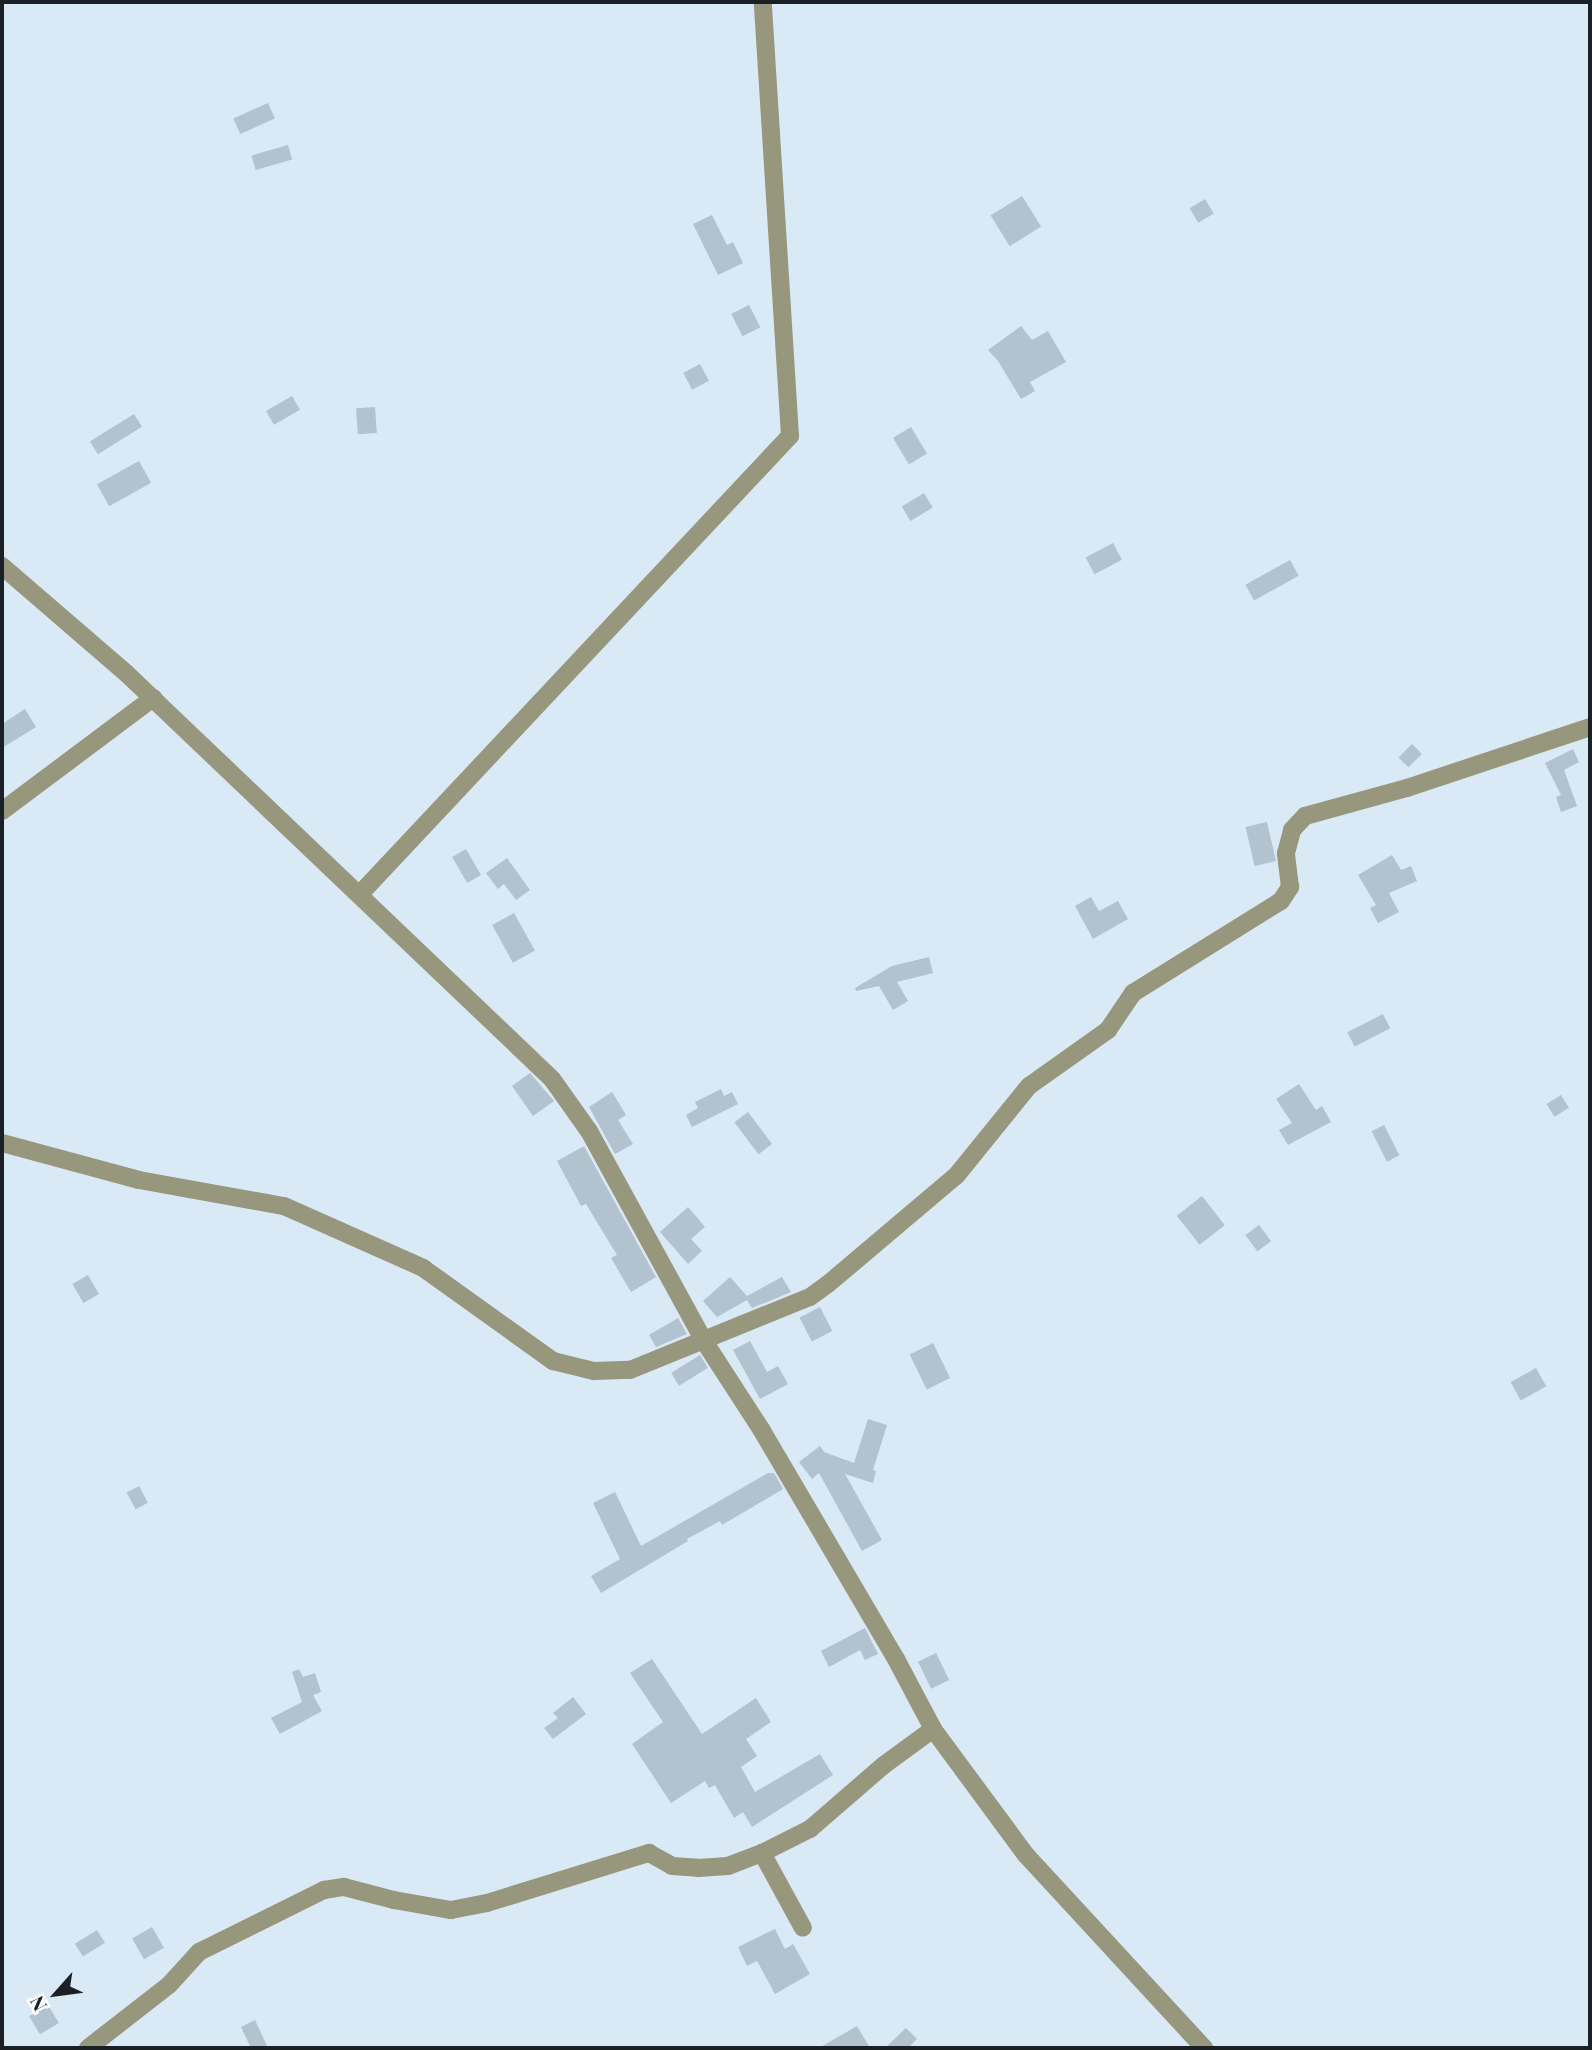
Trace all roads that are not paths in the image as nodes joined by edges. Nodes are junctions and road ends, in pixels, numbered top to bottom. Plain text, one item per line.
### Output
1 (764, 2) edge
2 (2, 566) edge
3 (153, 698) junction
4 (1590, 727) edge
5 (2, 811) edge
6 (359, 894) junction
7 (2, 1143) edge
8 (704, 1341) junction
9 (933, 1729) junction
10 (762, 1853) junction
11 (803, 1928) dead end
12 (88, 2048) edge
13 (1204, 2048) edge

1 - 6 street
2 - 3 street
3 - 5 street
3 - 6 street
4 - 8 street
6 - 8 street
7 - 8 street
8 - 9 street
9 - 10 street
9 - 13 street
10 - 11 street
10 - 12 street

